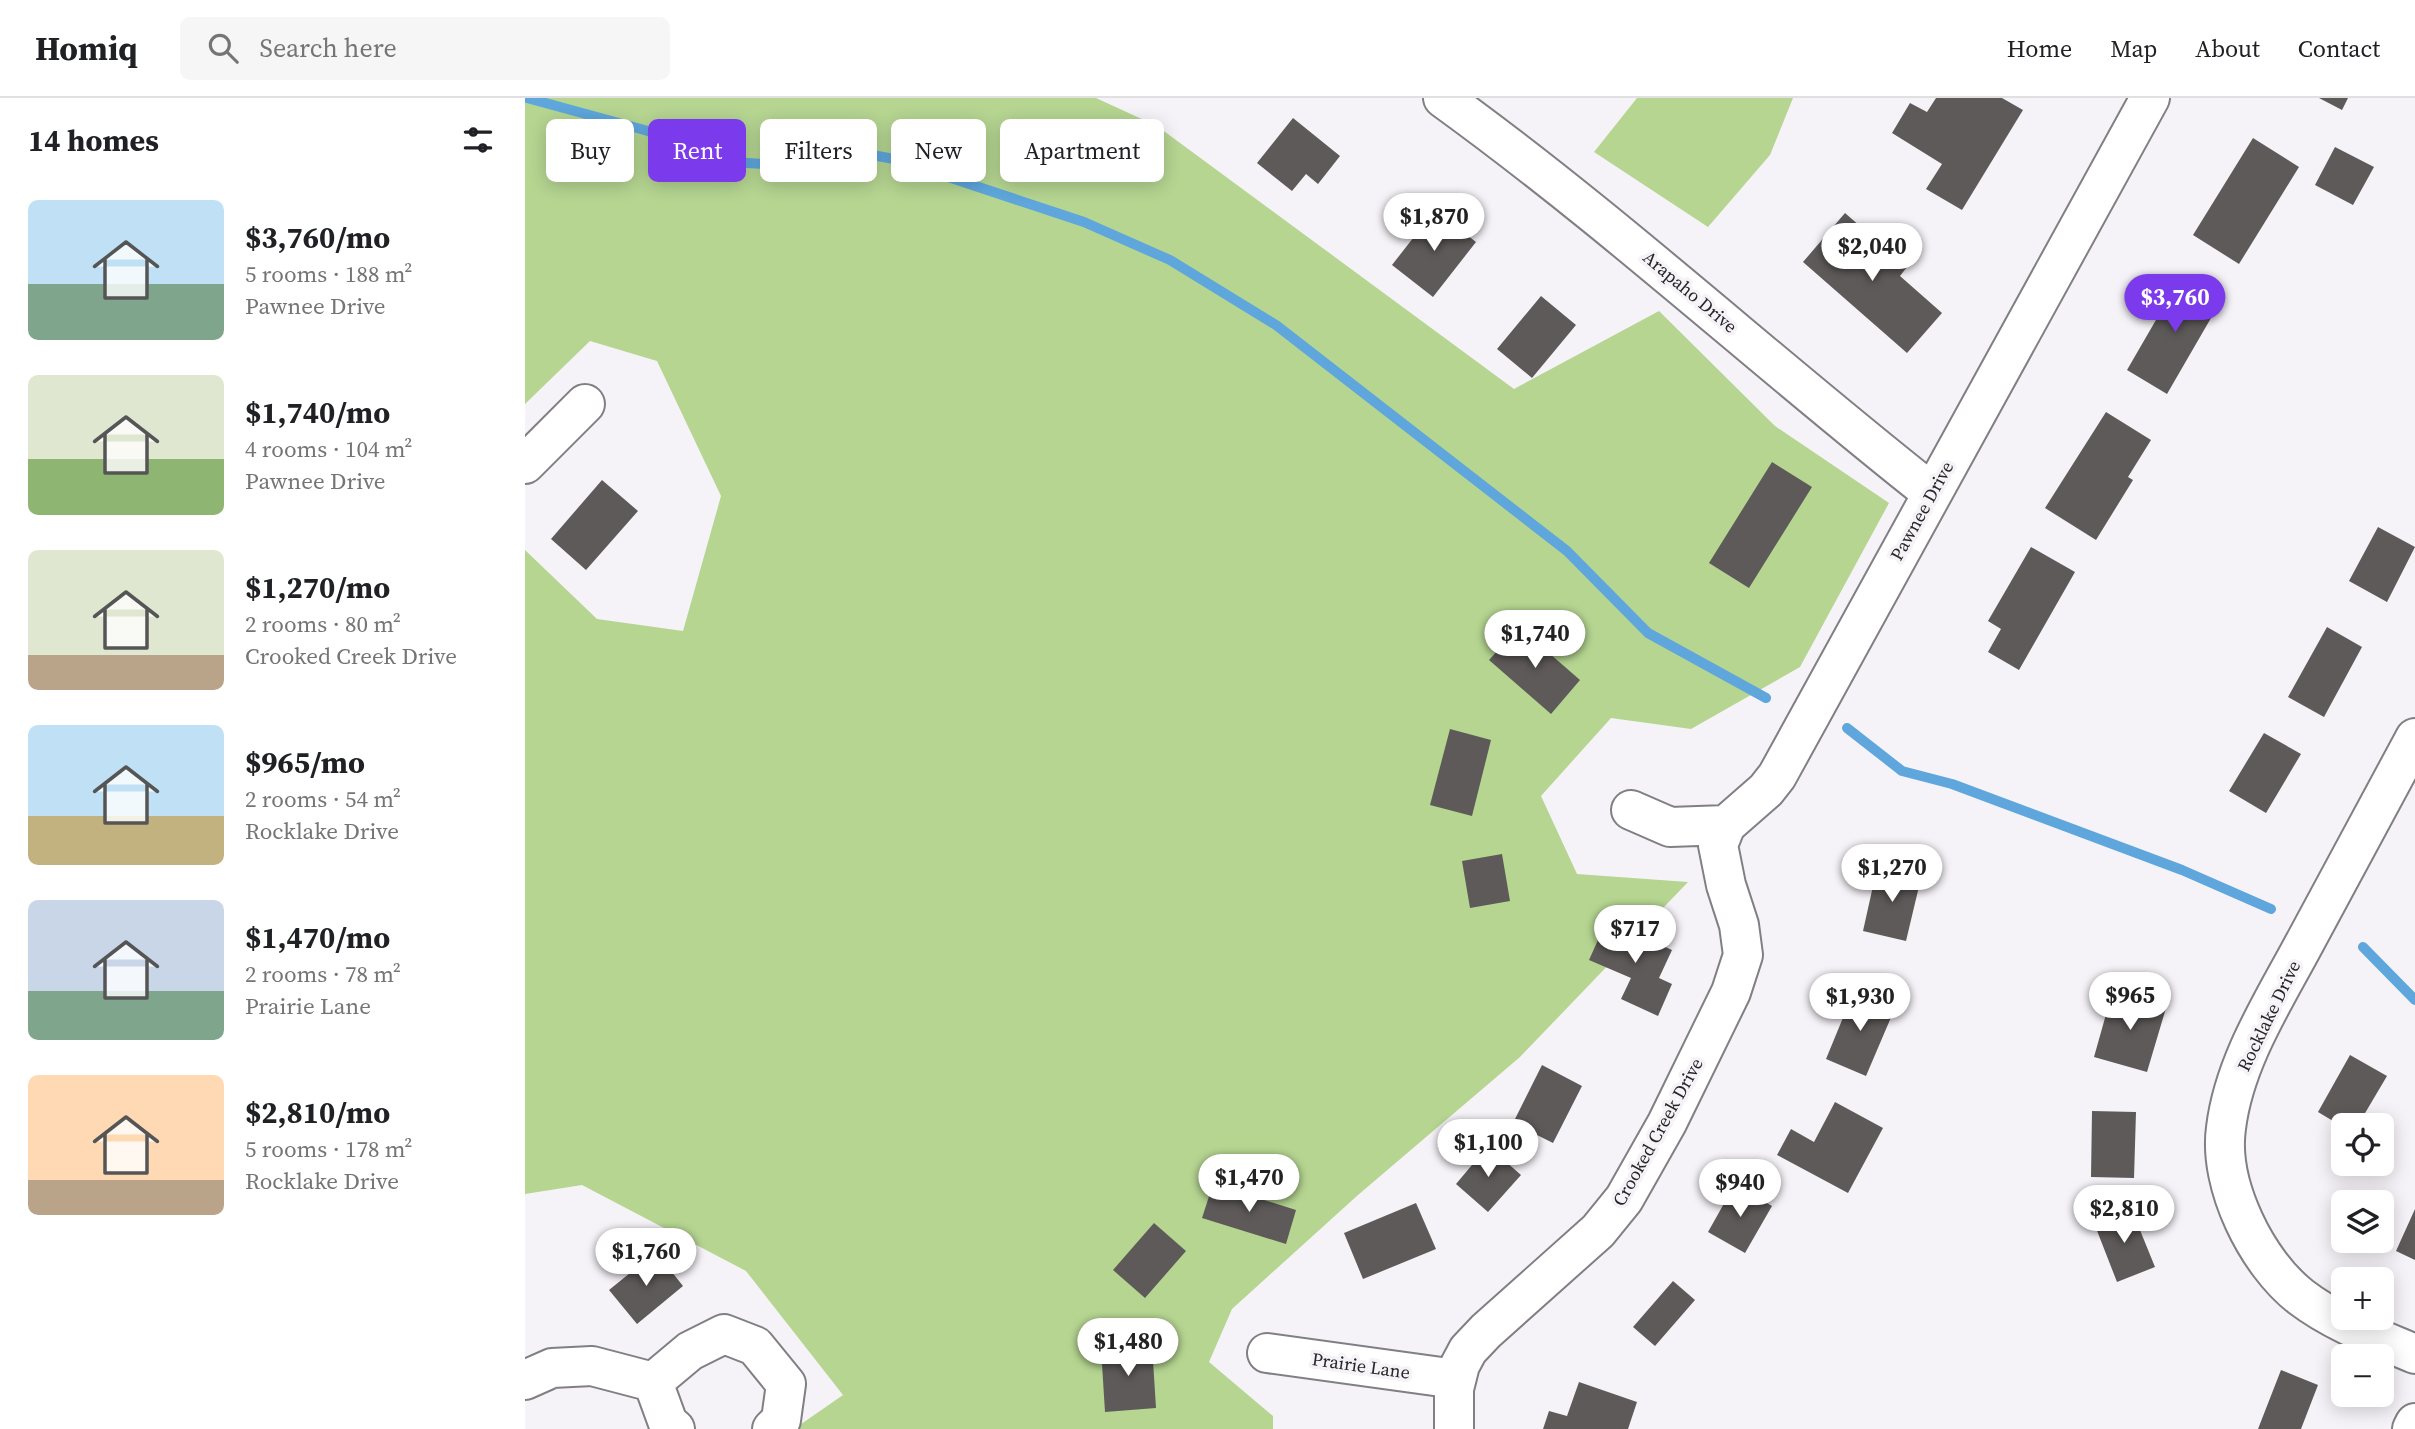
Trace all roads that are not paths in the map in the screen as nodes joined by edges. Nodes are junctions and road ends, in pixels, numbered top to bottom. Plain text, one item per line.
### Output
1 (1443, 98) edge
2 (2150, 98) edge
3 (585, 404) dead end
4 (525, 464) edge
5 (1932, 493) junction
6 (2415, 738) edge
7 (1630, 810) dead end
8 (1726, 825) junction
9 (1267, 1353) dead end
10 (2415, 1354) edge
11 (525, 1380) edge
12 (1456, 1380) junction
13 (653, 1382) junction
14 (2415, 1423) edge
15 (675, 1429) edge
16 (772, 1429) edge
17 (1454, 1429) edge
18 (2412, 1429) edge

1 - 5 street, Arapaho Drive
2 - 5 street, Pawnee Drive
3 - 4 street
5 - 8 street, Pawnee Drive
6 - 10 street, Rocklake Drive
7 - 8 street
8 - 12 street, Crooked Creek Drive
9 - 12 street, Prairie Lane
11 - 13 street
12 - 17 street, Crooked Creek Drive
13 - 15 street
13 - 16 street
14 - 18 street

